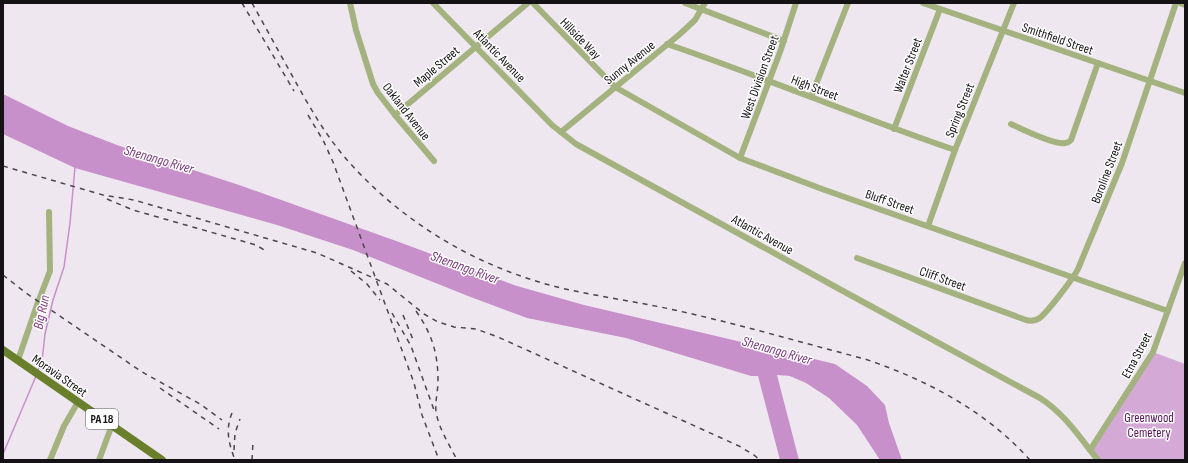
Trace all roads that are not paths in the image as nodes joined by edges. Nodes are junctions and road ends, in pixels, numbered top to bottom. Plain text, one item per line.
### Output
1 (350, 3) edge
2 (433, 3) edge
3 (528, 3) edge
4 (533, 3) edge
5 (685, 3) edge
6 (706, 3) edge
7 (796, 3) edge
8 (848, 3) edge
9 (923, 3) edge
10 (1014, 3) edge
11 (1176, 3) edge
12 (1180, 3) edge
13 (1185, 5) edge
14 (702, 9) junction
15 (940, 9) junction
16 (1003, 31) junction
17 (784, 41) junction
18 (667, 44) junction
19 (477, 47) junction
20 (1098, 63) junction
21 (769, 81) junction
22 (1149, 81) junction
23 (615, 87) junction
24 (1185, 93) edge
25 (811, 97) junction
26 (395, 115) junction
27 (1011, 124) dead end
28 (894, 129) junction
29 (561, 132) junction
30 (955, 150) junction
31 (740, 158) junction
32 (434, 161) dead end
33 (49, 212) dead end
34 (928, 226) junction
35 (857, 258) dead end
36 (1185, 263) edge
37 (1074, 278) junction
38 (1168, 311) junction
39 (1022, 318) joint
40 (3, 350) edge
41 (18, 360) junction
42 (78, 402) junction
43 (112, 425) junction
44 (1090, 450) junction
45 (50, 460) edge
46 (99, 460) edge
47 (162, 460) edge
48 (1098, 460) edge

1 - 26 street, Oakland Avenue
2 - 19 street, Atlantic Avenue
3 - 19 street, Maple Street
4 - 23 street, Hillside Way
5 - 14 street
6 - 14 street, Sunny Avenue
7 - 17 street, West Division Street
8 - 25 street
9 - 15 street, Smithfield Street
10 - 16 street, Spring Street
11 - 22 street, Boroline Street
12 - 13 street
14 - 17 street
14 - 18 street, Sunny Avenue
15 - 16 street, Smithfield Street
15 - 28 street, Walter Street
16 - 20 street, Smithfield Street
16 - 30 street, Spring Street
17 - 21 street, West Division Street
18 - 21 street, High Street
18 - 23 street, Sunny Avenue
19 - 26 street, Maple Street
19 - 29 street, Atlantic Avenue
20 - 22 street, Smithfield Street
20 - 27 street
21 - 25 street, High Street
21 - 31 street, West Division Street
22 - 24 street, Smithfield Street
22 - 37 street, Boroline Street
23 - 29 street, Sunny Avenue
23 - 31 street, Bluff Street
25 - 28 street, High Street
26 - 32 street, Oakland Avenue
28 - 30 street, High Street
29 - 44 street, Atlantic Avenue
30 - 34 street, Spring Street
31 - 34 street, Bluff Street
33 - 41 street
34 - 37 street, Bluff Street
35 - 39 street, Cliff Street
36 - 38 street, Etna Street
37 - 38 street, Bluff Street
37 - 39 street, Boroline Street
38 - 44 street, Etna Street
40 - 41 main road, Moravia Street / PA 18
41 - 42 main road, Moravia Street / PA 18
42 - 43 main road, Moravia Street / PA 18
42 - 45 street
43 - 46 street
43 - 47 main road, Moravia Street / PA 18
44 - 48 street, Atlantic Avenue

